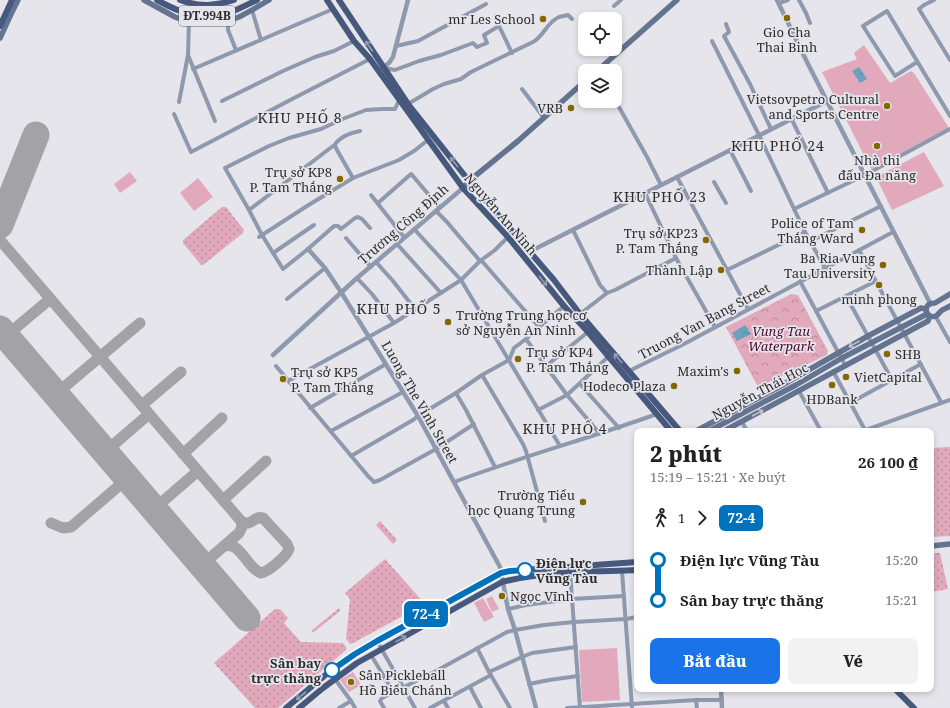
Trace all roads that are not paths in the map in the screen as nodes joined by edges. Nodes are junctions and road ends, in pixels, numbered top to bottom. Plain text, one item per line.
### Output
1 (12, 0) edge
2 (18, 0) edge
3 (144, 0) edge
4 (157, 0) edge
5 (180, 0) edge
6 (234, 0) edge
7 (257, 0) edge
8 (269, 0) edge
9 (327, 0) edge
10 (338, 0) edge
11 (408, 0) edge
12 (621, 0) edge
13 (677, 0) edge
14 (788, 0) edge
15 (799, 0) edge
16 (934, 0) edge
17 (778, 2) edge
18 (486, 4) dead end
19 (614, 6) dead end
20 (333, 9) junction
21 (252, 10) junction
22 (572, 19) dead end
23 (189, 20) junction
24 (228, 20) junction
25 (810, 23) dead end
26 (726, 24) dead end
27 (0, 26) edge
28 (0, 38) edge
29 (262, 40) junction
30 (354, 40) junction
31 (712, 41) dead end
32 (396, 46) junction
33 (236, 50) junction
34 (512, 53) junction
35 (188, 55) junction
36 (370, 59) junction
37 (950, 60) edge
38 (918, 62) junction
39 (606, 64) edge
40 (193, 69) junction
41 (381, 69) junction
42 (578, 87) edge
43 (522, 89) dead end
44 (399, 100) junction
45 (222, 101) dead end
46 (827, 101) junction
47 (179, 102) dead end
48 (408, 104) junction
49 (619, 108) edge
50 (174, 114) dead end
51 (950, 116) edge
52 (544, 118) junction
53 (791, 118) junction
54 (215, 121) dead end
55 (771, 129) junction
56 (950, 130) edge
57 (360, 131) dead end
58 (759, 135) junction
59 (428, 140) junction
60 (334, 146) junction
61 (730, 150) junction
62 (864, 175) junction
63 (677, 177) junction
64 (353, 178) junction
65 (468, 181) junction
66 (714, 182) dead end
67 (661, 185) junction
68 (463, 188) junction
69 (751, 191) dead end
70 (645, 193) junction
71 (828, 193) junction
72 (371, 195) dead end
73 (726, 203) dead end
74 (378, 204) junction
75 (881, 206) junction
76 (438, 209) junction
77 (794, 209) junction
78 (250, 210) junction
79 (314, 225) dead end
80 (370, 228) dead end
81 (414, 229) junction
82 (573, 230) junction
83 (805, 232) junction
84 (893, 232) junction
85 (261, 236) junction
86 (404, 237) junction
87 (508, 237) junction
88 (346, 238) dead end
89 (810, 241) junction
90 (397, 244) junction
91 (308, 249) junction
92 (859, 250) junction
93 (529, 252) junction
94 (273, 253) junction
95 (676, 258) junction
96 (480, 261) junction
97 (376, 262) junction
98 (371, 267) junction
99 (325, 268) junction
100 (825, 268) junction
101 (727, 270) junction
102 (357, 278) junction
103 (461, 280) junction
104 (800, 281) junction
105 (876, 281) junction
106 (341, 292) junction
107 (441, 293) junction
108 (607, 293) junction
109 (950, 294) edge
110 (846, 296) junction
111 (287, 299) dead end
112 (932, 303) junction
113 (564, 306) junction
114 (950, 306) edge
115 (415, 309) junction
116 (748, 309) junction
117 (816, 311) junction
118 (932, 313) junction
119 (580, 314) junction
120 (898, 321) junction
121 (394, 322) junction
122 (539, 327) junction
123 (715, 327) junction
124 (901, 327) junction
125 (588, 332) junction
126 (904, 333) junction
127 (369, 336) junction
128 (868, 336) junction
129 (526, 339) junction
130 (872, 342) junction
131 (950, 342) edge
132 (875, 349) junction
133 (839, 353) junction
134 (273, 355) dead end
135 (608, 357) junction
136 (842, 358) junction
137 (827, 359) junction
138 (509, 360) junction
139 (386, 364) junction
140 (921, 364) junction
141 (830, 365) junction
142 (845, 365) junction
143 (276, 366) dead end
144 (546, 366) junction
145 (629, 371) junction
146 (833, 371) junction
147 (482, 375) junction
148 (892, 380) junction
149 (288, 381) junction
150 (580, 384) junction
151 (799, 391) junction
152 (403, 392) junction
153 (456, 393) junction
154 (568, 395) junction
155 (950, 400) edge
156 (941, 402) junction
157 (850, 403) junction
158 (310, 408) junction
159 (538, 410) junction
160 (657, 414) junction
161 (418, 416) junction
162 (742, 422) junction
163 (474, 424) junction
164 (619, 428) junction
165 (669, 428) edge
166 (677, 428) edge
167 (714, 428) edge
168 (714, 428) edge
169 (730, 428) edge
170 (745, 428) edge
171 (819, 428) edge
172 (863, 428) edge
173 (873, 428) edge
174 (331, 431) junction
175 (600, 434) junction
176 (560, 446) junction
177 (436, 449) junction
178 (351, 456) junction
179 (528, 457) junction
180 (495, 467) junction
181 (454, 482) junction
182 (545, 521) dead end
183 (950, 544) edge
184 (934, 546) edge
185 (634, 562) edge
186 (570, 570) junction
187 (634, 570) edge
188 (622, 571) junction
189 (501, 573) junction
190 (502, 582) junction
191 (624, 596) junction
192 (572, 599) junction
193 (508, 609) junction
194 (634, 618) edge
195 (626, 619) junction
196 (574, 622) junction
197 (515, 630) junction
198 (377, 641) junction
199 (576, 647) junction
200 (477, 648) junction
201 (382, 649) junction
202 (355, 654) junction
203 (371, 655) junction
204 (522, 657) junction
205 (360, 661) junction
206 (396, 673) junction
207 (490, 673) junction
208 (578, 676) junction
209 (335, 678) junction
210 (385, 679) junction
211 (529, 684) junction
212 (470, 687) junction
213 (404, 688) junction
214 (721, 692) edge
215 (898, 692) edge
216 (394, 693) junction
217 (696, 700) junction
218 (722, 700) junction
219 (351, 701) junction
220 (444, 701) junction
221 (632, 706) edge
222 (286, 708) edge
223 (299, 708) edge
224 (339, 708) edge
225 (355, 708) edge
226 (384, 708) edge
227 (415, 708) edge
228 (430, 708) edge
229 (448, 708) edge
230 (481, 708) edge
231 (510, 708) edge
232 (536, 708) edge
233 (567, 708) edge
234 (580, 708) edge
235 (697, 708) edge
236 (722, 708) edge
237 (914, 708) edge

1 - 27 main road
2 - 28 main road
3 - 23 main road, ĐT.994B
4 - 7 main road, ĐT.994B
5 - 6 main road, ĐT.994B
8 - 21 main road, ĐT.994B
9 - 20 main road, Nguyễn An Ninh
41 -> 10 main road, Nguyễn An Ninh
11 - 32 street
12 - 19 street
13 - 39 main road
14 - 17 street
15 - 25 street
16 - 37 street
17 - 46 street
18 - 32 street
20 - 29 street
20 - 30 main road, Nguyễn An Ninh
21 - 24 main road, ĐT.994B
21 - 29 street
22 - 34 street
23 - 24 main road, ĐT.994B
23 - 35 street
24 - 33 street
26 - 55 street
29 - 33 street
30 - 36 main road, Nguyễn An Ninh
30 - 45 street
31 - 58 street
32 - 41 street
33 - 40 street
34 - 41 street
34 - 48 street
35 - 40 street
35 - 47 street
36 - 41 main road, Nguyễn An Ninh
36 - 50 street
38 - 38 street
38 - 51 street
40 - 54 street
41 - 44 main road, Nguyễn An Ninh
41 - 48 main road, Nguyễn An Ninh
42 - 52 main road, Trương Công Định
43 - 52 street
44 - 59 main road, Nguyễn An Ninh
44 - 78 street
46 - 53 street
46 - 62 street
65 -> 48 main road, Nguyễn An Ninh
49 - 67 street
52 - 65 main road, Trương Công Định
53 - 55 street
53 - 71 street
55 - 58 street
56 - 62 street
57 - 60 street
58 - 61 street
58 - 77 street
59 - 64 street
59 - 68 main road, Nguyễn An Ninh
60 - 64 street
60 - 78 street
61 - 63 street
61 - 69 street
62 - 71 street
62 - 75 street
63 - 67 street
63 - 101 street
64 - 85 street
65 - 68 main road, Trương Công Định
65 - 93 main road, Nguyễn An Ninh
66 - 73 street
67 - 70 street
68 - 76 street, Trương Công Định
68 - 87 main road, Nguyễn An Ninh
70 - 82 street
70 - 95 street
71 - 77 street
72 - 74 street
74 - 76 street
74 - 86 street
75 - 84 street
75 - 89 street
76 - 81 street, Trương Công Định
76 - 96 street
77 - 83 street
78 - 85 street
79 - 94 street
80 - 91 street
81 - 86 street, Trương Công Định
81 - 103 street
82 - 93 street
82 - 108 street
83 - 89 street
83 - 101 street
84 - 92 street, Truong Van Bang Street
84 - 112 street
85 - 94 street
86 - 90 street, Trương Công Định
87 - 96 street
87 -> 113 main road, Nguyễn An Ninh
88 - 98 street
89 - 100 street
90 - 97 street, Trương Công Định
90 - 107 street
91 - 94 street
91 - 99 street, Luong The Vinh Street
92 - 100 street, Truong Van Bang Street
92 - 105 street
93 - 119 main road, Nguyễn An Ninh
95 - 108 street
95 - 123 street
96 - 103 street
96 - 122 street
97 - 98 street, Trương Công Định
97 - 115 street
98 - 102 street, Trương Công Định
99 - 106 street, Luong The Vinh Street
99 - 111 street
100 - 104 street, Truong Van Bang Street
101 - 116 street
102 - 106 street, Trương Công Định
102 - 121 street
103 - 107 street
103 - 138 street
104 - 116 street, Truong Van Bang Street
104 - 117 street
105 - 110 street
105 - 120 street
106 - 127 street, Luong The Vinh Street
106 - 134 street, Trương Công Định
107 - 115 street
108 - 119 street
109 - 112 main road
110 - 117 street
110 - 128 street
112 - 118 main road
112 - 118 main road
113 - 122 street
113 - 125 main road, Nguyễn An Ninh
114 - 118 main road, Nguyễn Thái Học
115 - 121 street
116 - 123 street, Truong Van Bang Street
117 - 133 street
118 - 120 main road, Nguyễn Thái Học
118 - 124 main road, Nguyễn Thái Học
118 - 126 main road, Nguyễn Thái Học
118 - 131 street
145 -> 119 main road, Nguyễn An Ninh
120 - 124 street
120 - 128 main road, Nguyễn Thái Học
121 - 127 street
122 - 129 street
123 - 145 street, Truong Van Bang Street
124 - 126 street
124 - 130 main road, Nguyễn Thái Học
125 - 135 main road, Nguyễn An Ninh
125 - 144 street
126 - 132 main road, Nguyễn Thái Học
126 - 140 street
127 - 139 street, Luong The Vinh Street
127 - 149 street
128 - 130 street
128 -> 133 main road, Nguyễn Thái Học
129 - 138 street
129 - 144 street
130 - 132 street
130 - 136 main road, Nguyễn Thái Học
132 - 142 main road, Nguyễn Thái Học
132 - 148 street
133 - 136 street
133 - 137 main road, Nguyễn Thái Học
135 - 150 street
135 - 160 main road, Nguyễn An Ninh
136 - 141 main road, Nguyễn Thái Học
136 - 142 street
137 - 141 main road
137 - 167 main road, Nguyễn Thái Học
138 - 147 street
138 - 159 street
139 - 152 street, Luong The Vinh Street
139 - 158 street
140 - 148 street
140 - 156 street
141 - 146 main road
141 - 168 main road, Nguyễn Thái Học
142 - 146 main road, Nguyễn Thái Học
143 - 149 street
144 - 154 street
145 - 166 main road, Nguyễn An Ninh
146 - 151 main road, Nguyễn Thái Học
146 - 157 street
147 - 153 street
147 - 179 street
148 - 157 street
149 - 158 street
150 - 154 street
150 - 164 street
162 -> 151 main road, Nguyễn Thái Học
151 - 171 street
152 - 161 street, Luong The Vinh Street
152 - 174 street
153 - 161 street
153 - 163 street
154 - 159 street
154 - 175 street
155 - 156 street
156 - 173 street
157 - 172 street
158 - 174 street
159 - 176 street
160 - 164 street
160 - 165 main road, Nguyễn An Ninh
161 - 177 street, Luong The Vinh Street
161 - 178 street
162 - 169 main road, Nguyễn Thái Học
162 - 170 street
163 - 177 street
163 - 180 street
164 - 175 street
174 - 178 street
175 - 176 street
176 - 179 street
177 - 178 street
177 - 181 street, Luong The Vinh Street
179 - 180 street
179 - 182 street
180 - 181 street
181 - 189 street, Luong The Vinh Street
183 - 184 main road
185 - 186 main road
186 - 188 main road
186 - 189 main road
186 - 190 main road
186 - 192 street
187 - 188 main road
188 - 191 street
189 - 190 street, Luong The Vinh Street
189 - 198 main road
190 - 193 street, Luong The Vinh Street
201 -> 190 main road
191 - 192 street
191 - 195 street
192 - 193 street
192 - 196 street
193 - 197 street, Luong The Vinh Street
194 - 195 street
195 - 196 street
195 - 221 street
196 - 197 street
196 - 199 street
197 - 200 street
197 - 204 street, Luong The Vinh Street
198 - 201 street
198 - 202 main road
199 - 204 street
199 - 208 street
200 - 207 street
200 - 213 street
201 - 203 main road
201 - 206 street
202 - 205 main road
202 -> 222 main road
203 - 205 main road
203 - 210 street
204 - 207 street
204 - 211 street, Luong The Vinh Street
205 - 209 main road
206 - 210 street
206 - 213 street
207 - 212 street
207 - 231 street
208 - 211 street
208 - 234 street
209 - 219 street
209 - 223 main road
210 - 216 street
211 - 232 street, Luong The Vinh Street
212 - 220 street
212 - 230 street
213 - 216 street
213 - 227 street
214 - 218 street
215 - 237 main road
216 - 226 street
217 - 218 street
217 - 221 street
217 - 235 street
218 - 236 street
219 - 224 street
219 - 225 street
220 - 228 street
220 - 229 street
221 - 234 street
233 - 234 street

